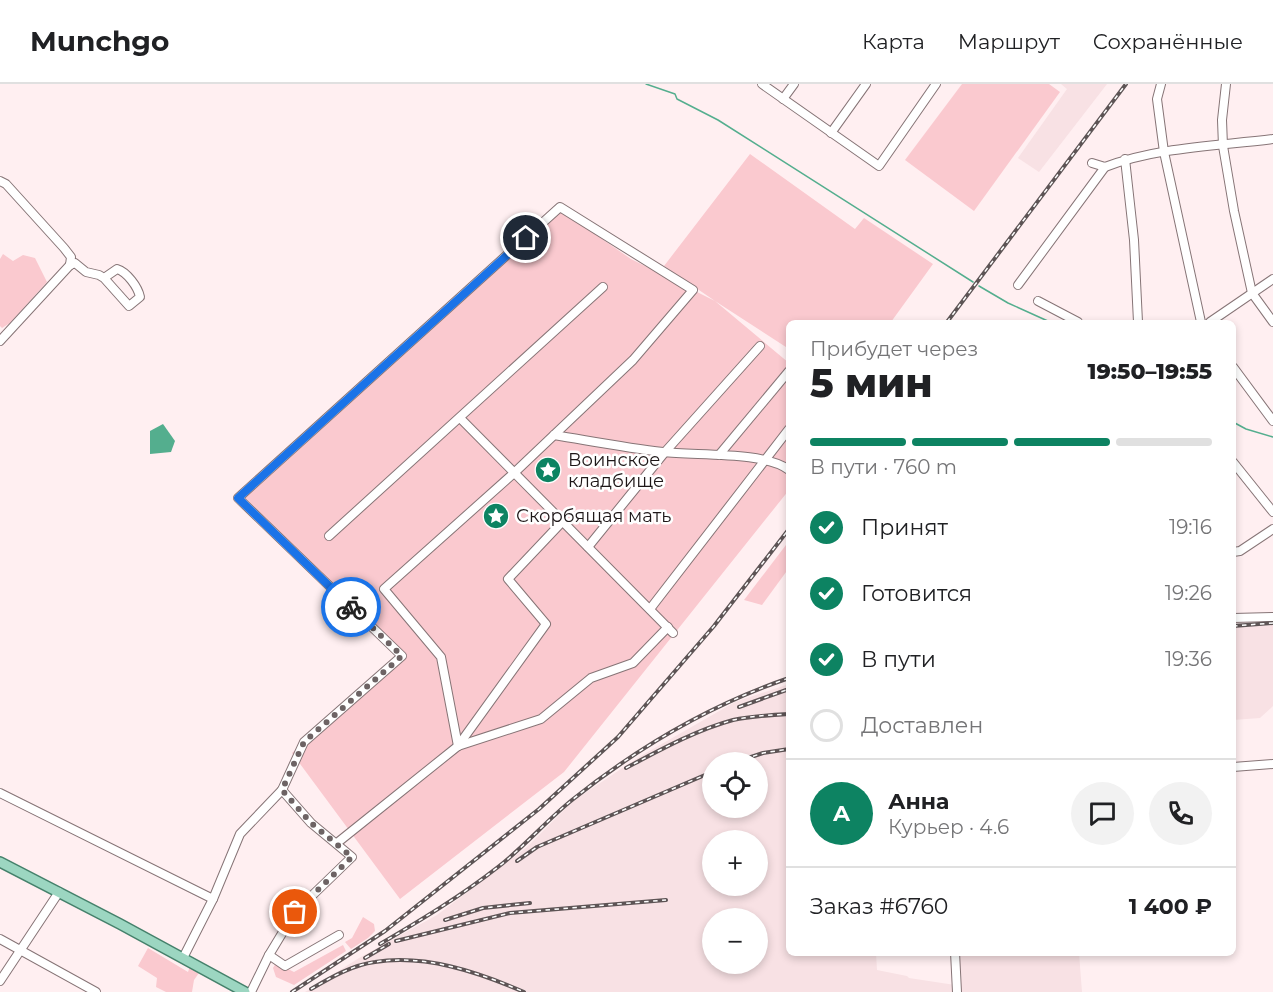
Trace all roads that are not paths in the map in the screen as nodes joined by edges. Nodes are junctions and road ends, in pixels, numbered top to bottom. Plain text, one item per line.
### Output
1 (762, 84) edge
2 (794, 84) edge
3 (866, 84) edge
4 (936, 84) edge
5 (1161, 84) edge
6 (1226, 84) edge
7 (783, 99) junction
8 (831, 133) junction
9 (1273, 140) edge
10 (1223, 146) junction
11 (1164, 152) junction
12 (1125, 159) junction
13 (1092, 163) dead end
14 (1105, 167) junction
15 (3, 182) edge
16 (70, 265) junction
17 (104, 278) junction
18 (1273, 279) edge
19 (1018, 285) dead end
20 (603, 287) dead end
21 (1252, 293) junction
22 (1038, 301) dead end
23 (1074, 320) edge
24 (1138, 320) edge
25 (1201, 320) edge
26 (1213, 320) edge
27 (1273, 322) edge
28 (0, 341) edge
29 (760, 346) dead end
30 (1236, 371) edge
31 (786, 375) edge
32 (460, 418) junction
33 (1273, 421) edge
34 (786, 433) edge
35 (554, 435) junction
36 (665, 452) junction
37 (719, 454) junction
38 (764, 460) junction
39 (1236, 466) edge
40 (786, 468) edge
41 (514, 473) junction
42 (1273, 512) edge
43 (562, 522) junction
44 (1273, 530) edge
45 (329, 536) dead end
46 (588, 547) junction
47 (1237, 551) edge
48 (650, 609) junction
49 (1273, 617) edge
50 (1236, 618) edge
51 (458, 746) junction
52 (1273, 764) edge
53 (1236, 767) edge
54 (282, 790) junction
55 (0, 793) edge
56 (337, 843) junction
57 (0, 862) edge
58 (59, 892) junction
59 (213, 899) junction
60 (339, 935) dead end
61 (0, 939) edge
62 (20, 950) junction
63 (269, 955) junction
64 (955, 956) edge
65 (183, 958) junction
66 (0, 981) edge
67 (241, 991) edge
68 (96, 992) edge
69 (251, 992) edge
70 (957, 992) edge

1 - 7 street
2 - 7 street
3 - 8 street
4 - 8 street
5 - 11 street
6 - 10 street
7 - 8 street
9 - 10 street
10 - 11 street
10 - 21 street
11 - 12 street
11 - 25 street
12 - 14 street
12 - 24 street
13 - 14 street
14 - 19 street
15 - 16 street
16 - 17 street
16 - 28 street
17 - 17 street
18 - 21 street
20 - 32 street
21 - 26 street
21 - 27 street
22 - 23 street
29 - 36 street
30 - 33 street
31 - 37 street
32 - 41 street
32 - 45 street
34 - 38 street
35 - 36 street
35 - 41 street
35 - 54 street
36 - 37 street
36 - 46 street
37 - 38 street
38 - 40 street
38 - 48 street
39 - 42 street
41 - 43 street
41 - 51 street
43 - 46 street
43 - 51 street
44 - 47 street
46 - 48 street
48 - 51 street
49 - 50 street
51 - 56 street
52 - 53 street
54 - 56 street
54 - 59 street
55 - 59 street
56 - 63 street
57 - 58 main road
58 - 62 street
58 - 65 main road
59 - 65 street
60 - 63 street
61 - 62 street
62 - 66 street
62 - 68 street
63 - 69 street
64 - 70 street
65 - 67 main road

